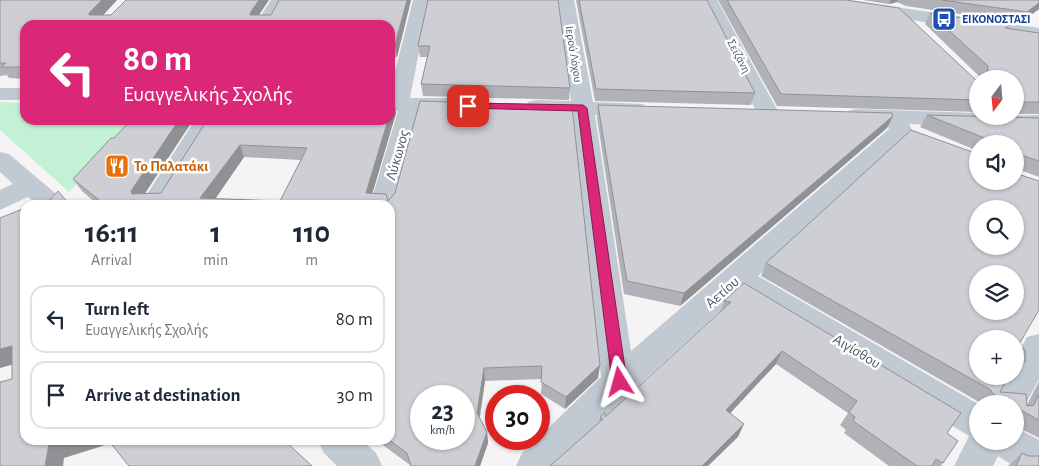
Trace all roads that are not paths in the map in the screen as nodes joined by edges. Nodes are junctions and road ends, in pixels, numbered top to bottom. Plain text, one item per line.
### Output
1 (279, 0) edge
2 (422, 0) edge
3 (566, 0) edge
4 (709, 0) edge
5 (815, 0) edge
6 (893, 6) edge
7 (267, 20) edge
8 (921, 33) edge
9 (1039, 34) edge
10 (0, 94) edge
11 (20, 94) edge
12 (399, 104) edge
13 (478, 106) edge
14 (516, 107) edge
15 (583, 108) junction
16 (651, 110) edge
17 (768, 113) edge
18 (836, 115) edge
19 (1024, 120) edge
20 (969, 122) edge
21 (1039, 122) edge
22 (203, 125) edge
23 (907, 129) junction
24 (0, 159) edge
25 (29, 186) junction
26 (47, 200) edge
27 (156, 200) edge
28 (384, 200) edge
29 (0, 201) edge
30 (738, 278) junction
31 (1039, 347) edge
32 (620, 382) junction
33 (1013, 395) edge
34 (969, 418) edge
35 (341, 445) edge
36 (982, 450) edge
37 (1021, 450) edge
38 (1039, 461) edge
39 (363, 466) edge
40 (535, 466) edge
41 (972, 466) edge

1 - 7 street
2 - 12 street, Λύκωνος
3 - 15 street, Ιερού Λόχου
4 - 17 street, Σεϊζάνη
5 - 6 street
6 - 8 street
6 - 9 street
10 - 11 street
12 - 13 street
12 - 28 street, Λύκωνος
14 - 15 street
15 - 16 street
15 - 32 street, Ιερού Λόχου
18 - 23 street
19 - 21 street
20 - 23 street
22 - 27 street
23 - 30 street, Αετίου
24 - 25 street
25 - 26 street
25 - 29 street
30 - 32 street, Αετίου
30 - 34 street, Αιγίσθου
31 - 33 street
32 - 40 street, Αετίου
35 - 39 street
36 - 41 street
37 - 38 street

